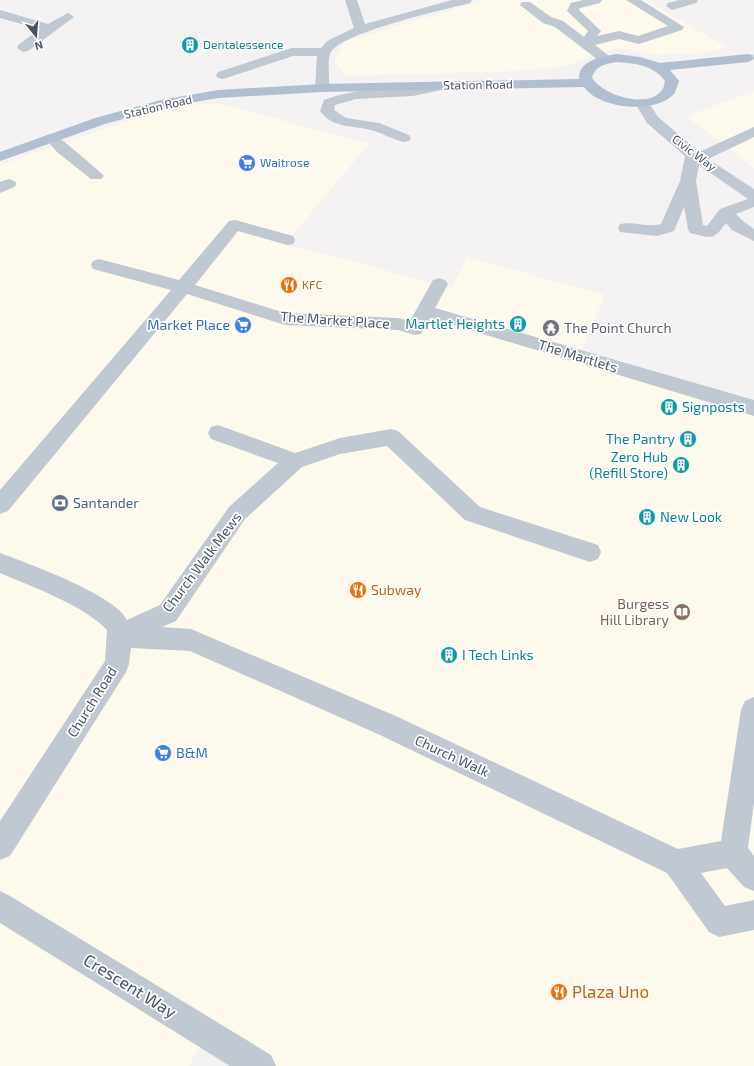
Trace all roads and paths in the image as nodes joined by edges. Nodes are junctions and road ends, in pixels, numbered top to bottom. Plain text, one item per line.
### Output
1 (352, 0) edge
2 (466, 0) edge
3 (596, 0) edge
4 (632, 0) edge
5 (692, 0) edge
6 (532, 4) dead end
7 (672, 6) dead end
8 (0, 14) edge
9 (68, 17) dead end
10 (48, 28) junction
11 (360, 29) junction
12 (586, 43) junction
13 (23, 48) dead end
14 (324, 52) junction
15 (751, 58) edge
16 (607, 60) junction
17 (657, 67) junction
18 (223, 75) dead end
19 (684, 81) junction
20 (586, 83) junction
21 (441, 86) junction
22 (322, 88) junction
23 (642, 103) junction
24 (754, 130) edge
25 (52, 138) junction
26 (404, 138) dead end
27 (0, 157) edge
28 (696, 157) junction
29 (96, 176) dead end
30 (688, 181) junction
31 (754, 196) edge
32 (754, 202) edge
33 (726, 212) junction
34 (626, 228) dead end
35 (754, 236) edge
36 (287, 240) dead end
37 (99, 265) dead end
38 (439, 284) dead end
39 (183, 286) junction
40 (425, 311) junction
41 (754, 408) edge
42 (218, 433) dead end
43 (295, 462) junction
44 (0, 505) edge
45 (590, 552) dead end
46 (0, 563) edge
47 (120, 636) junction
48 (754, 710) edge
49 (0, 846) edge
50 (733, 853) junction
51 (677, 863) junction
52 (754, 877) edge
53 (0, 906) edge
54 (754, 915) edge
55 (260, 1066) edge

1 - 11 street
2 - 11 street
3 - 12 street
4 - 12 street
5 - 7 street
6 - 12 street
8 - 10 street
9 - 10 street
10 - 13 street
11 - 14 street
12 - 16 street
14 - 18 street
14 - 22 street
15 - 17 main road
15 - 19 main road
16 - 17 main road
16 - 20 main road
17 - 19 main road
19 - 23 main road
20 - 21 main road, Station Road
20 - 23 main road
21 - 22 main road, Station Road
21 - 26 street
22 - 25 main road, Station Road
23 - 28 street, Civic Way
24 - 28 street
25 - 27 main road, Station Road
25 - 29 street
28 - 30 street
28 - 31 street, Civic Way
30 - 33 street
30 - 34 street
32 - 33 street
33 - 35 street
36 - 39 street
37 - 39 street
38 - 40 street, The Market Place
39 - 40 street, The Market Place
39 - 44 street
40 - 41 street, The Martlets
42 - 43 street
43 - 45 street
43 - 47 street, Church Walk Mews
46 - 47 street
47 - 49 street, Church Road
47 - 51 street, Church Walk
48 - 50 street
50 - 51 street
50 - 52 street
51 - 54 street, Church Walk
53 - 55 street, Crescent Way

